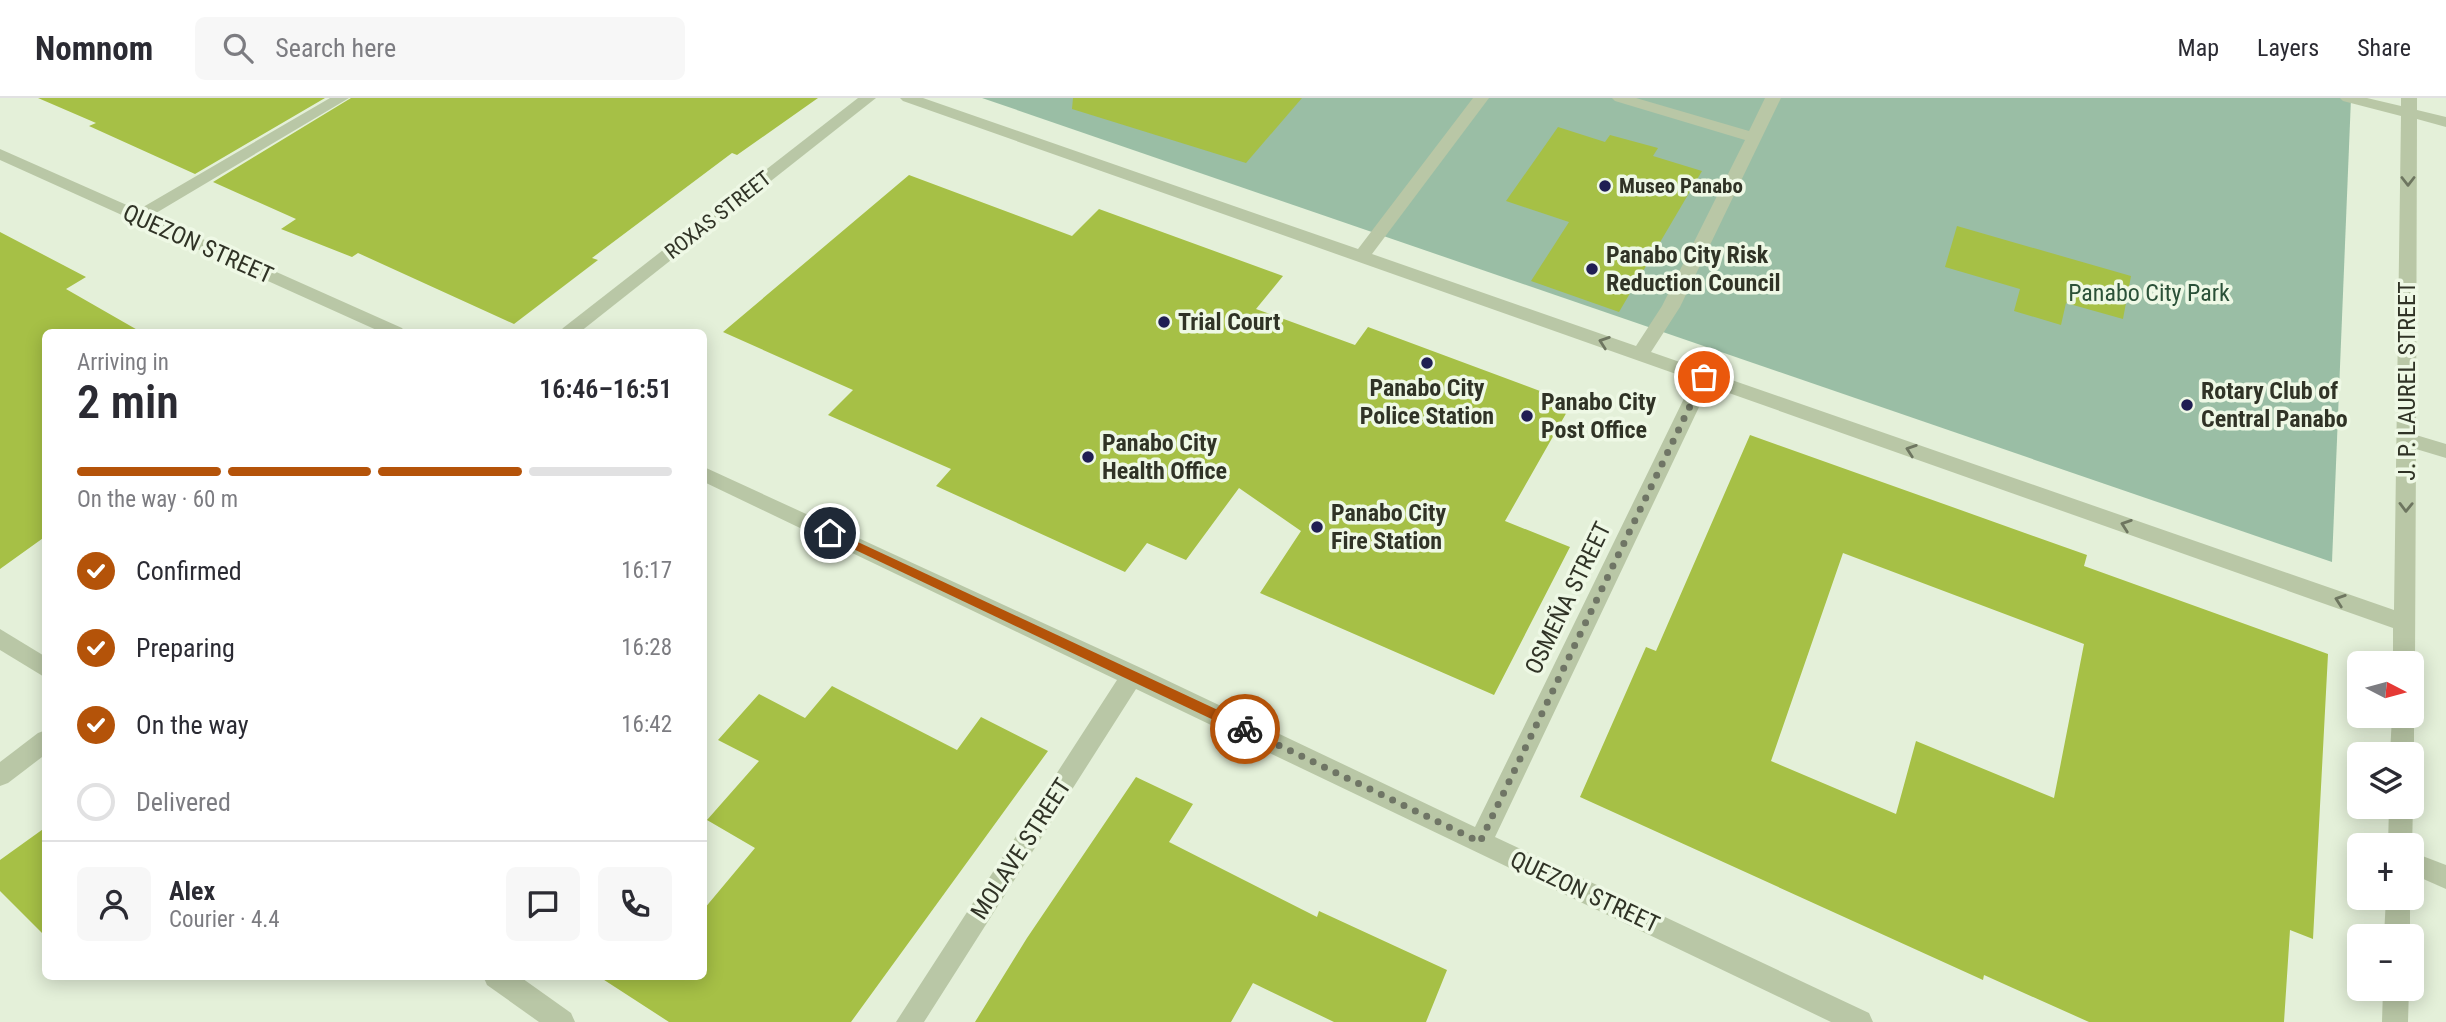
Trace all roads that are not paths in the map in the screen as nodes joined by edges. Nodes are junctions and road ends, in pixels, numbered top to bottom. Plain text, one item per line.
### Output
1 (341, 98) edge
2 (868, 98) edge
3 (908, 98) edge
4 (1481, 98) edge
5 (1620, 98) edge
6 (1773, 98) edge
7 (2348, 98) edge
8 (2409, 105) edge
9 (2446, 122) edge
10 (1753, 136) junction
11 (0, 154) edge
12 (136, 217) junction
13 (1361, 257) junction
14 (389, 329) edge
15 (573, 329) edge
16 (1640, 355) junction
17 (1704, 377) junction
18 (2407, 439) junction
19 (2446, 451) edge
20 (707, 475) edge
21 (2405, 623) junction
22 (0, 638) edge
23 (2404, 651) edge
24 (42, 666) edge
25 (1133, 676) junction
26 (42, 743) edge
27 (0, 776) edge
28 (1480, 842) junction
29 (2424, 868) edge
30 (2446, 877) edge
31 (502, 980) edge
32 (2396, 1001) edge
33 (562, 1022) edge
34 (909, 1022) edge
35 (1860, 1022) edge
36 (2395, 1022) edge

1 - 12 street
2 - 15 street, ROXAS STREET
3 - 13 street
4 - 13 street
5 - 10 street
6 - 10 street
7 - 8 street
8 - 9 street
8 -> 18 street, J. P. LAUREL STREET
10 - 16 street
11 - 12 street, QUEZON STREET
12 - 14 street, QUEZON STREET
16 -> 13 street
16 - 17 street
21 -> 17 street
17 - 28 street, OSMEÑA STREET
18 - 19 street
18 -> 21 street, J. P. LAUREL STREET
20 - 25 street, QUEZON STREET
21 - 23 street, J. P. LAUREL STREET
22 - 24 street
25 - 28 street, QUEZON STREET
25 - 34 street, MOLAVE STREET
26 - 27 street
28 - 35 street, QUEZON STREET
29 - 30 street
31 - 33 street
32 - 36 street

